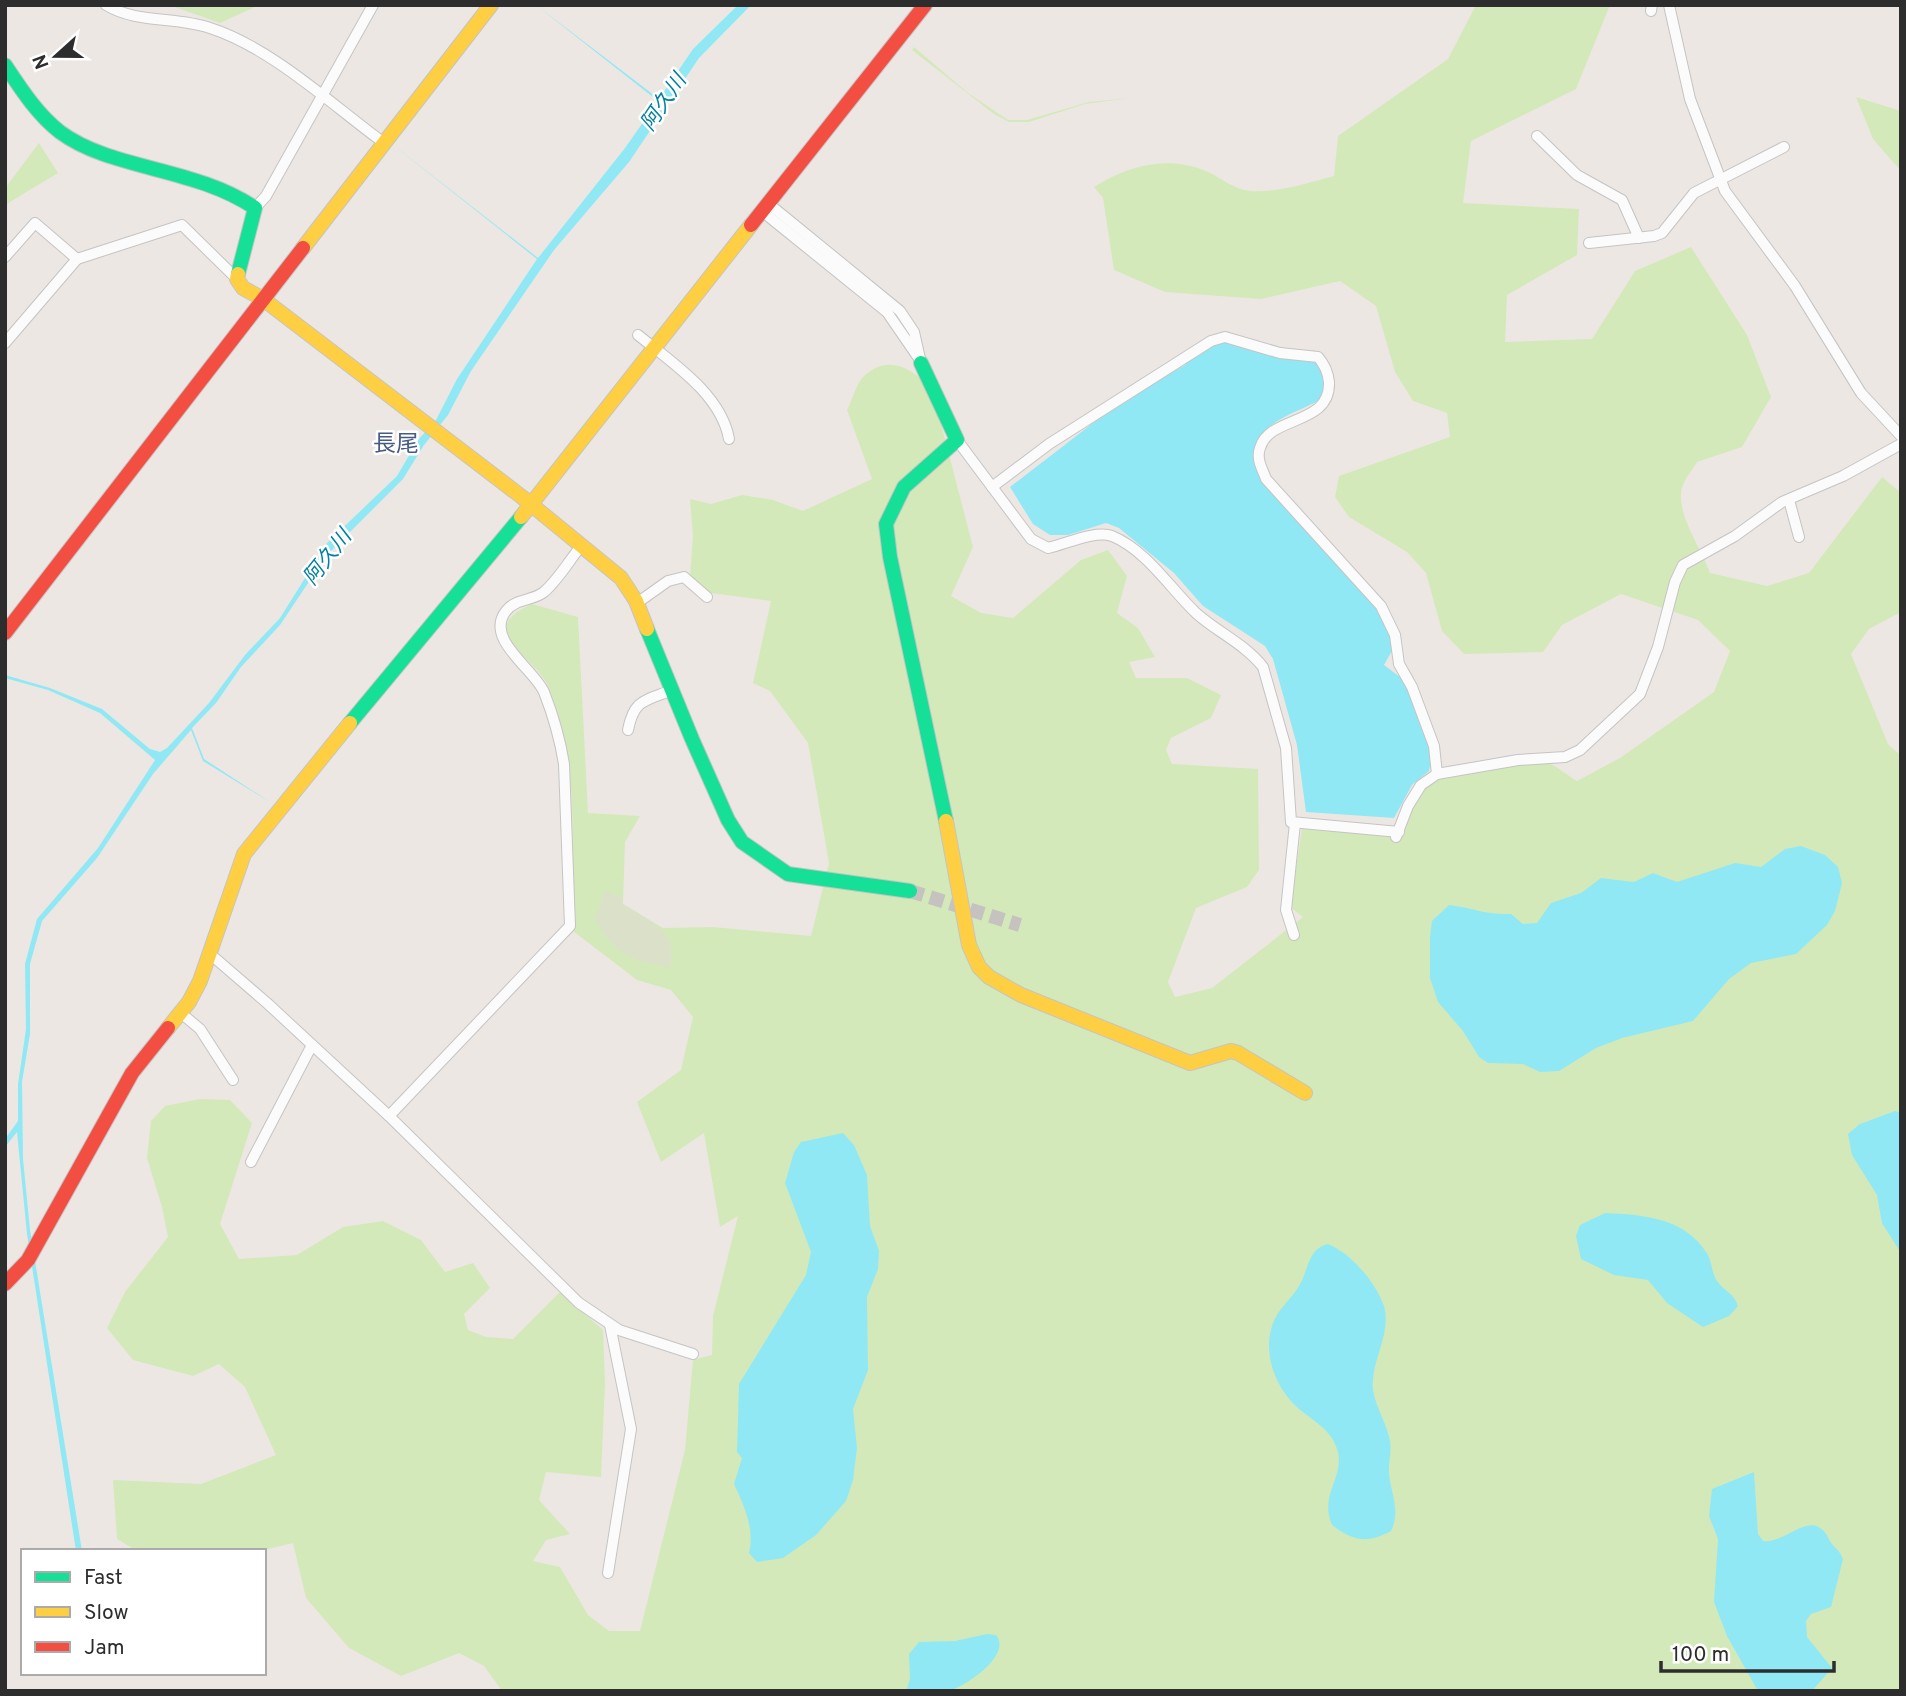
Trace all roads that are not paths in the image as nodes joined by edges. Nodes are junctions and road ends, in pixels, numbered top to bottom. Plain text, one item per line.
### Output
1 (106, 5) edge
2 (373, 5) edge
3 (491, 5) edge
4 (925, 5) edge
5 (1670, 5) edge
6 (5, 65) edge
7 (322, 97) junction
8 (1537, 136) dead end
9 (384, 143) junction
10 (1784, 147) dead end
11 (1720, 179) junction
12 (255, 208) junction
13 (766, 208) junction
14 (1639, 238) junction
15 (1589, 243) dead end
16 (5, 257) edge
17 (78, 259) junction
18 (237, 279) junction
19 (263, 299) junction
20 (638, 335) dead end
21 (5, 343) edge
22 (654, 349) junction
23 (921, 363) joint
24 (1901, 436) edge
25 (729, 439) dead end
26 (957, 440) junction
27 (1901, 444) edge
28 (992, 487) junction
29 (1789, 499) junction
30 (530, 506) junction
31 (1800, 537) dead end
32 (581, 546) junction
33 (707, 597) dead end
34 (637, 603) junction
35 (5, 634) edge
36 (672, 691) junction
37 (628, 730) dead end
38 (1437, 774) junction
39 (1295, 823) junction
40 (910, 891) tunnel mouth
41 (1294, 935) dead end
42 (209, 953) junction
43 (182, 1014) junction
44 (312, 1045) junction
45 (233, 1080) dead end
46 (1305, 1093) dead end
47 (389, 1116) junction
48 (251, 1162) dead end
49 (5, 1283) edge
50 (610, 1325) junction
51 (693, 1354) dead end
52 (608, 1573) dead end

1 - 7 street
2 - 7 street
3 - 9 street
4 - 13 street
5 - 11 street
6 - 12 street
7 - 9 street
7 - 12 street
8 - 14 street
9 - 19 street
10 - 11 street
11 - 14 street
11 - 24 street
12 - 18 street
13 - 22 street
13 - 23 street
14 - 15 street
16 - 17 street
17 - 18 street
17 - 21 street
18 - 19 street
19 - 30 street
19 - 35 street
20 - 22 street
22 - 25 street
22 - 30 street
23 - 26 street
26 - 28 street
26 - 46 street
27 - 29 street
28 - 38 street
28 - 39 street
29 - 31 street
29 - 38 street
30 - 32 street
30 - 42 street
32 - 34 street
32 - 47 street
33 - 34 street
34 - 36 street
36 - 37 street
36 - 40 street
38 - 39 street
39 - 41 street
42 - 43 street
42 - 44 street
43 - 45 street
43 - 49 street
44 - 47 street
44 - 48 street
47 - 50 street
50 - 51 street
50 - 52 street

